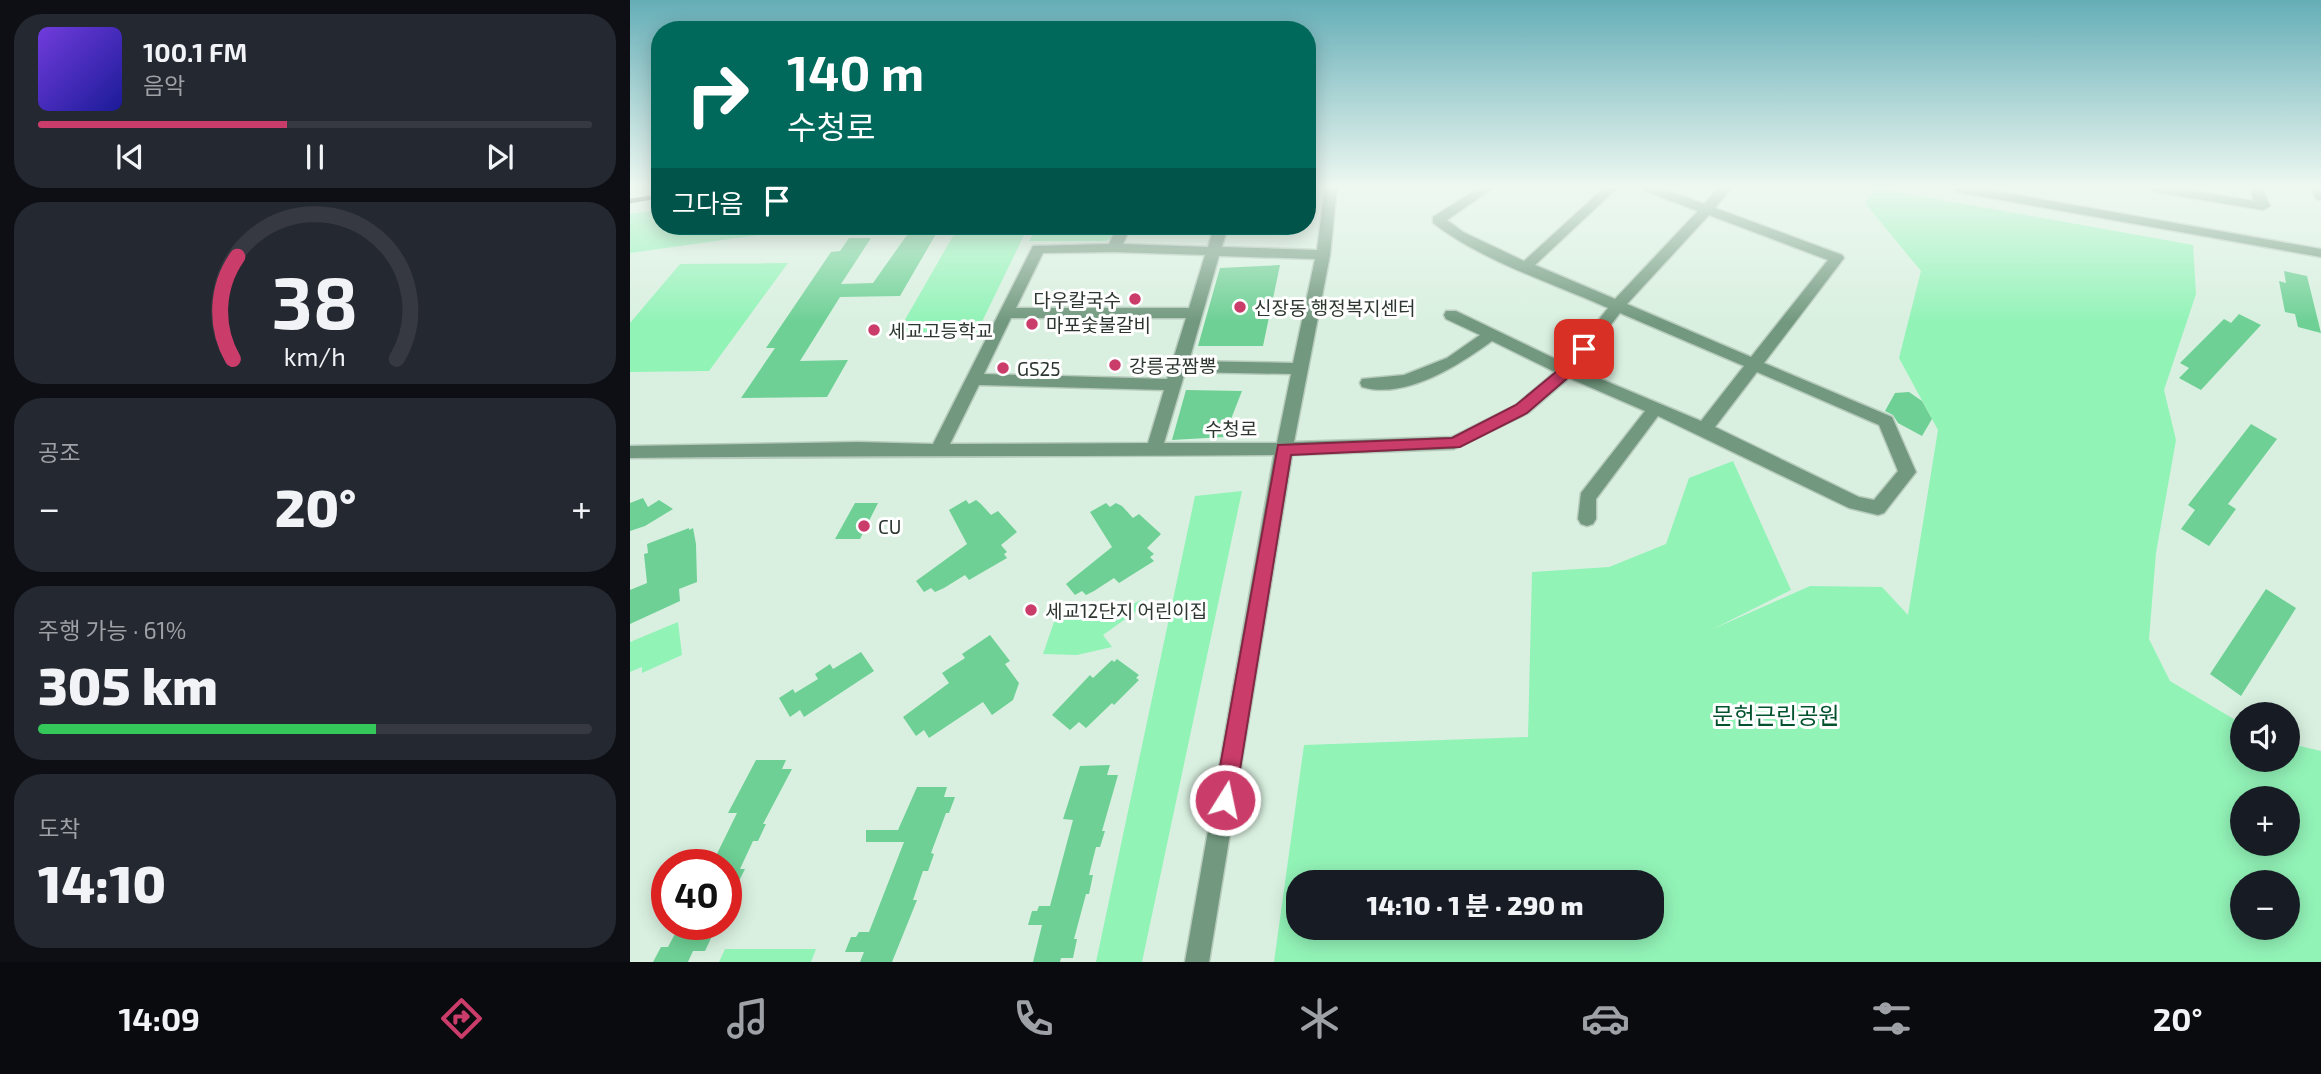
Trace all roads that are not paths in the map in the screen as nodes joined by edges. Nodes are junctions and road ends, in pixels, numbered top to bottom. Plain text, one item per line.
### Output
1 (1326, 233) edge
2 (1455, 233) edge
3 (1562, 233) edge
4 (1685, 233) edge
5 (1770, 233) edge
6 (2208, 233) edge
7 (1120, 235) edge
8 (1218, 235) edge
9 (1114, 248) junction
10 (1213, 251) junction
11 (2321, 253) edge
12 (1323, 254) junction
13 (1526, 266) junction
14 (1618, 305) junction
15 (1006, 313) junction
16 (1196, 313) junction
17 (1451, 315) dead end
18 (1490, 335) junction
19 (1180, 366) junction
20 (1752, 366) junction
21 (1300, 369) junction
22 (1567, 371) junction
23 (974, 379) junction
24 (1368, 383) dead end
25 (1175, 385) junction
26 (1655, 409) junction
27 (1704, 429) junction
28 (1284, 449) junction
29 (1154, 450) junction
30 (938, 451) junction
31 (630, 452) edge
32 (1587, 519) dead end
33 (1198, 962) edge

1 - 12 street
2 - 13 street
3 - 13 street
4 - 14 street, 수청로
5 - 20 street
6 - 11 street
7 - 9 street
8 - 10 street
9 - 10 street
9 - 15 street
10 - 12 street
10 - 16 street
12 - 21 street
13 - 14 street
14 - 20 street
14 - 22 street, 수청로
15 - 16 street
15 - 23 street
16 - 19 street
17 - 18 street
18 - 22 street
18 - 24 street
19 - 21 street
19 - 25 street
20 - 27 street
20 - 27 street
21 - 28 street
22 - 26 street
22 - 28 street, 수청로
23 - 25 street
23 - 30 street
25 - 29 street
26 - 27 street
26 - 32 street
28 - 29 street, 수청로
28 - 33 street
29 - 30 street, 수청로
30 - 31 street, 수청로

